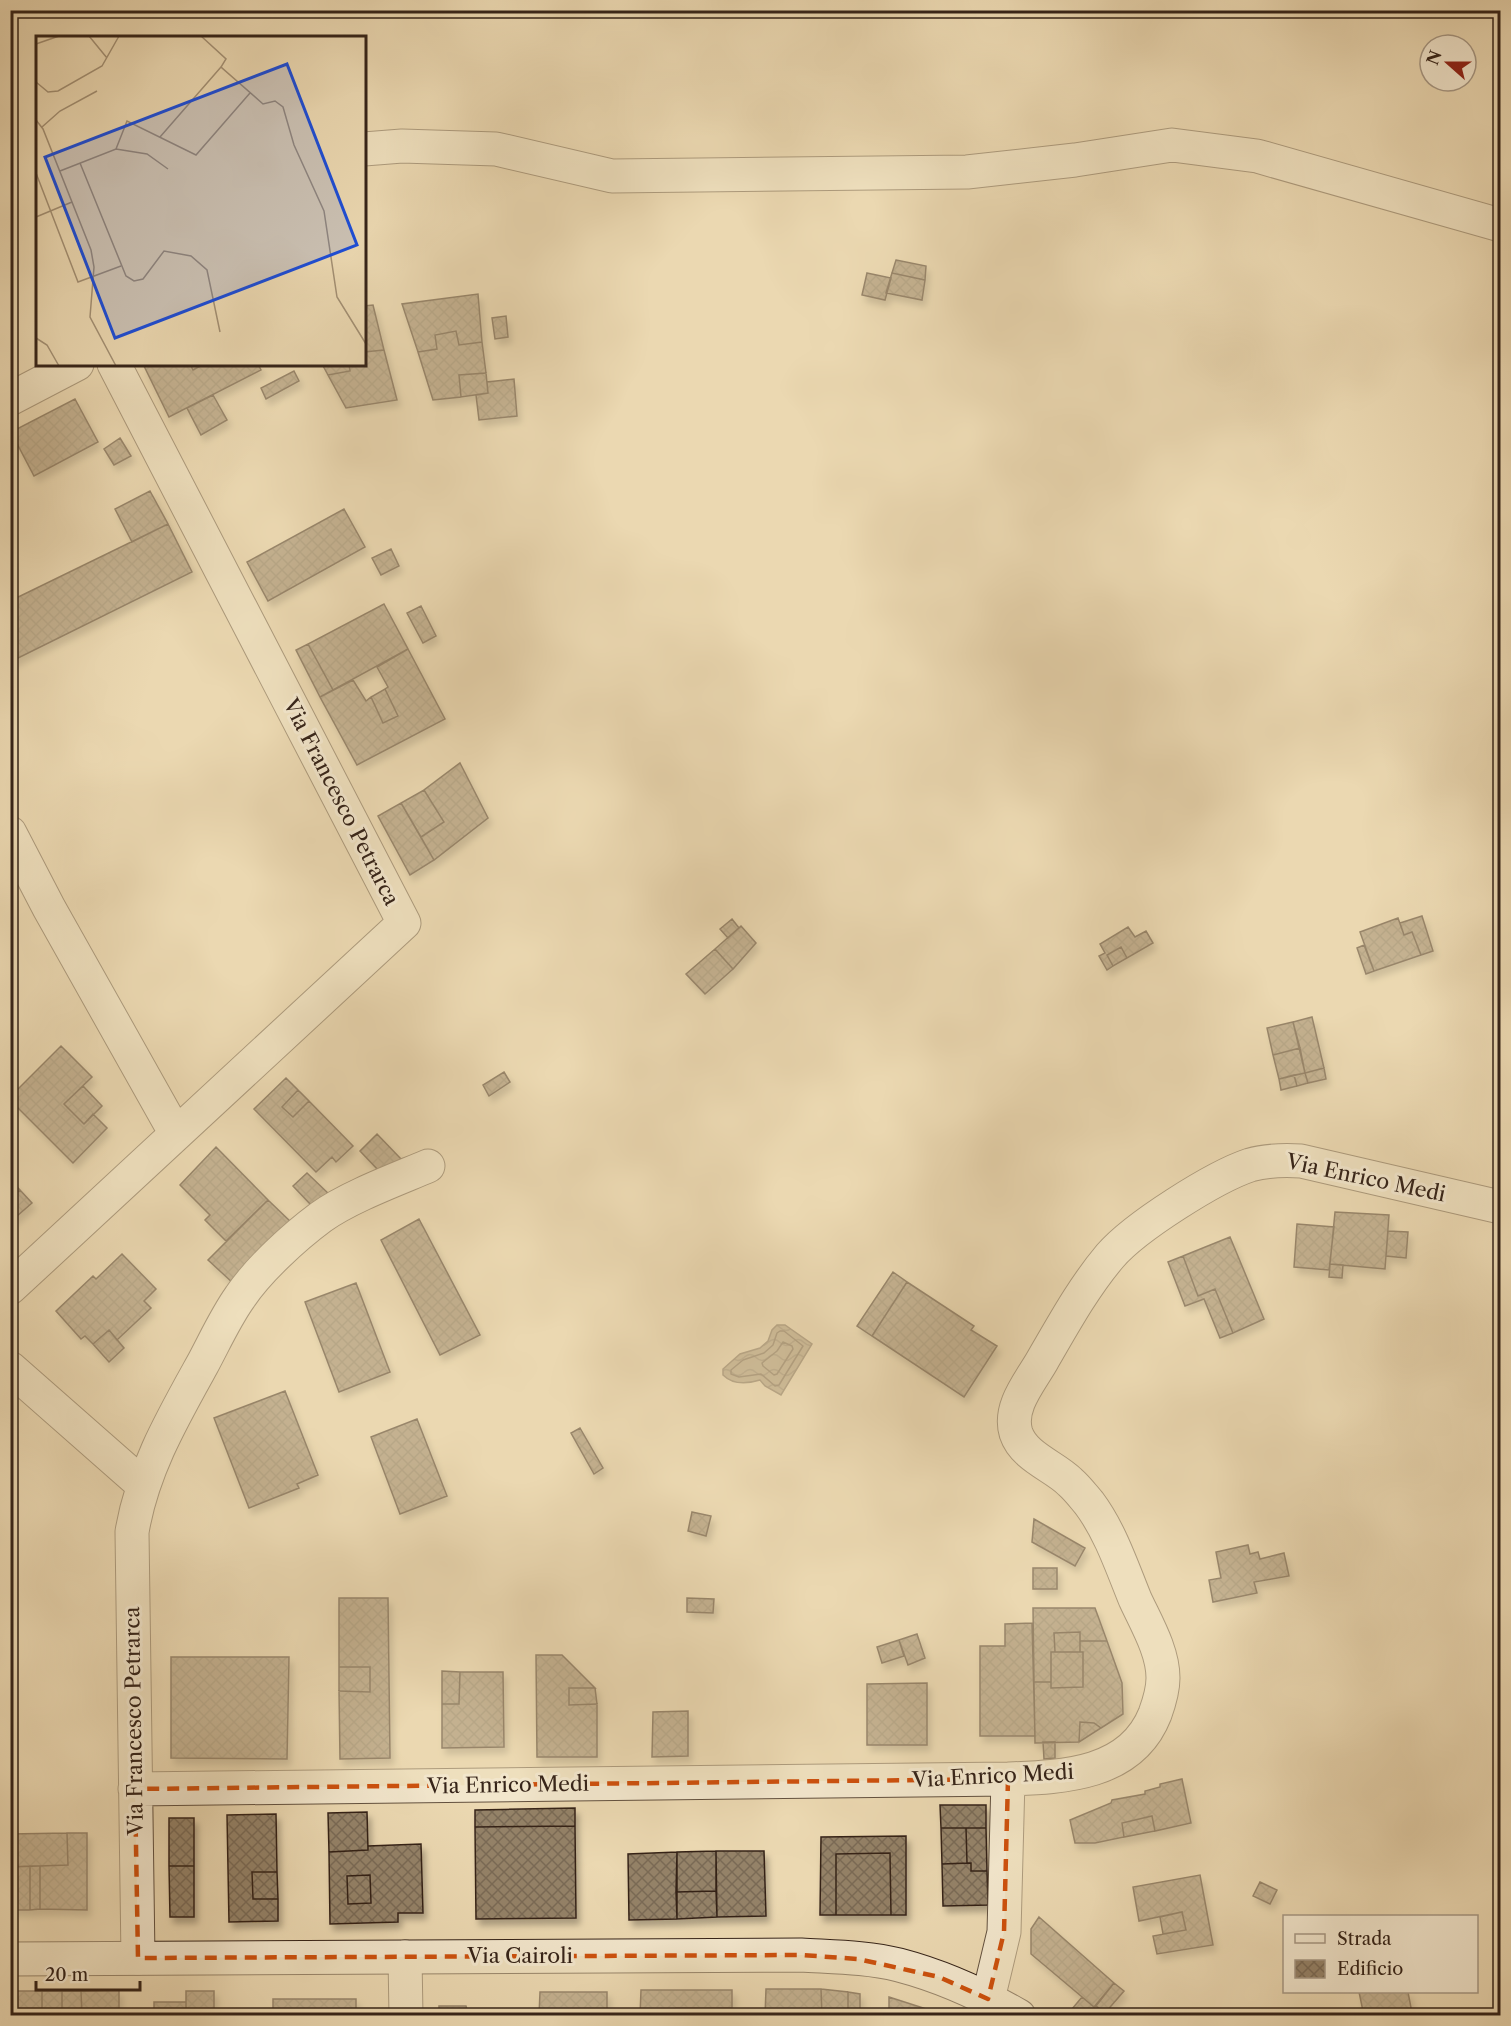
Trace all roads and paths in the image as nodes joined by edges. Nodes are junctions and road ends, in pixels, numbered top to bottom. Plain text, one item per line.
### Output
1 (366, 149) edge
2 (1500, 225) edge
3 (74, 366) edge
4 (115, 366) edge
5 (10, 399) edge
6 (10, 833) edge
7 (176, 1134) junction
8 (428, 1166) dead end
9 (1500, 1207) edge
10 (10, 1287) edge
11 (10, 1368) edge
12 (143, 1485) junction
13 (1008, 1779) junction
14 (135, 1789) junction
15 (405, 1957) junction
16 (138, 1958) junction
17 (10, 1959) edge
18 (989, 2007) edge
19 (406, 2016) edge
20 (1019, 2016) edge

1 - 2 street
3 - 5 street
4 - 7 street, Via Francesco Petrarca
6 - 7 street
7 - 10 street, Via Francesco Petrarca
8 - 12 street, Via Francesco Petrarca
9 - 13 street, Via Enrico Medi
11 - 12 street
12 - 14 street, Via Francesco Petrarca
13 - 14 street, Via Enrico Medi
13 - 18 street
14 - 16 street, Via Francesco Petrarca
15 - 16 street, Via Cairoli
15 - 18 street, Via Cairoli
15 - 19 street
16 - 17 street, Via Cairoli
18 - 20 street, Via Cairoli

